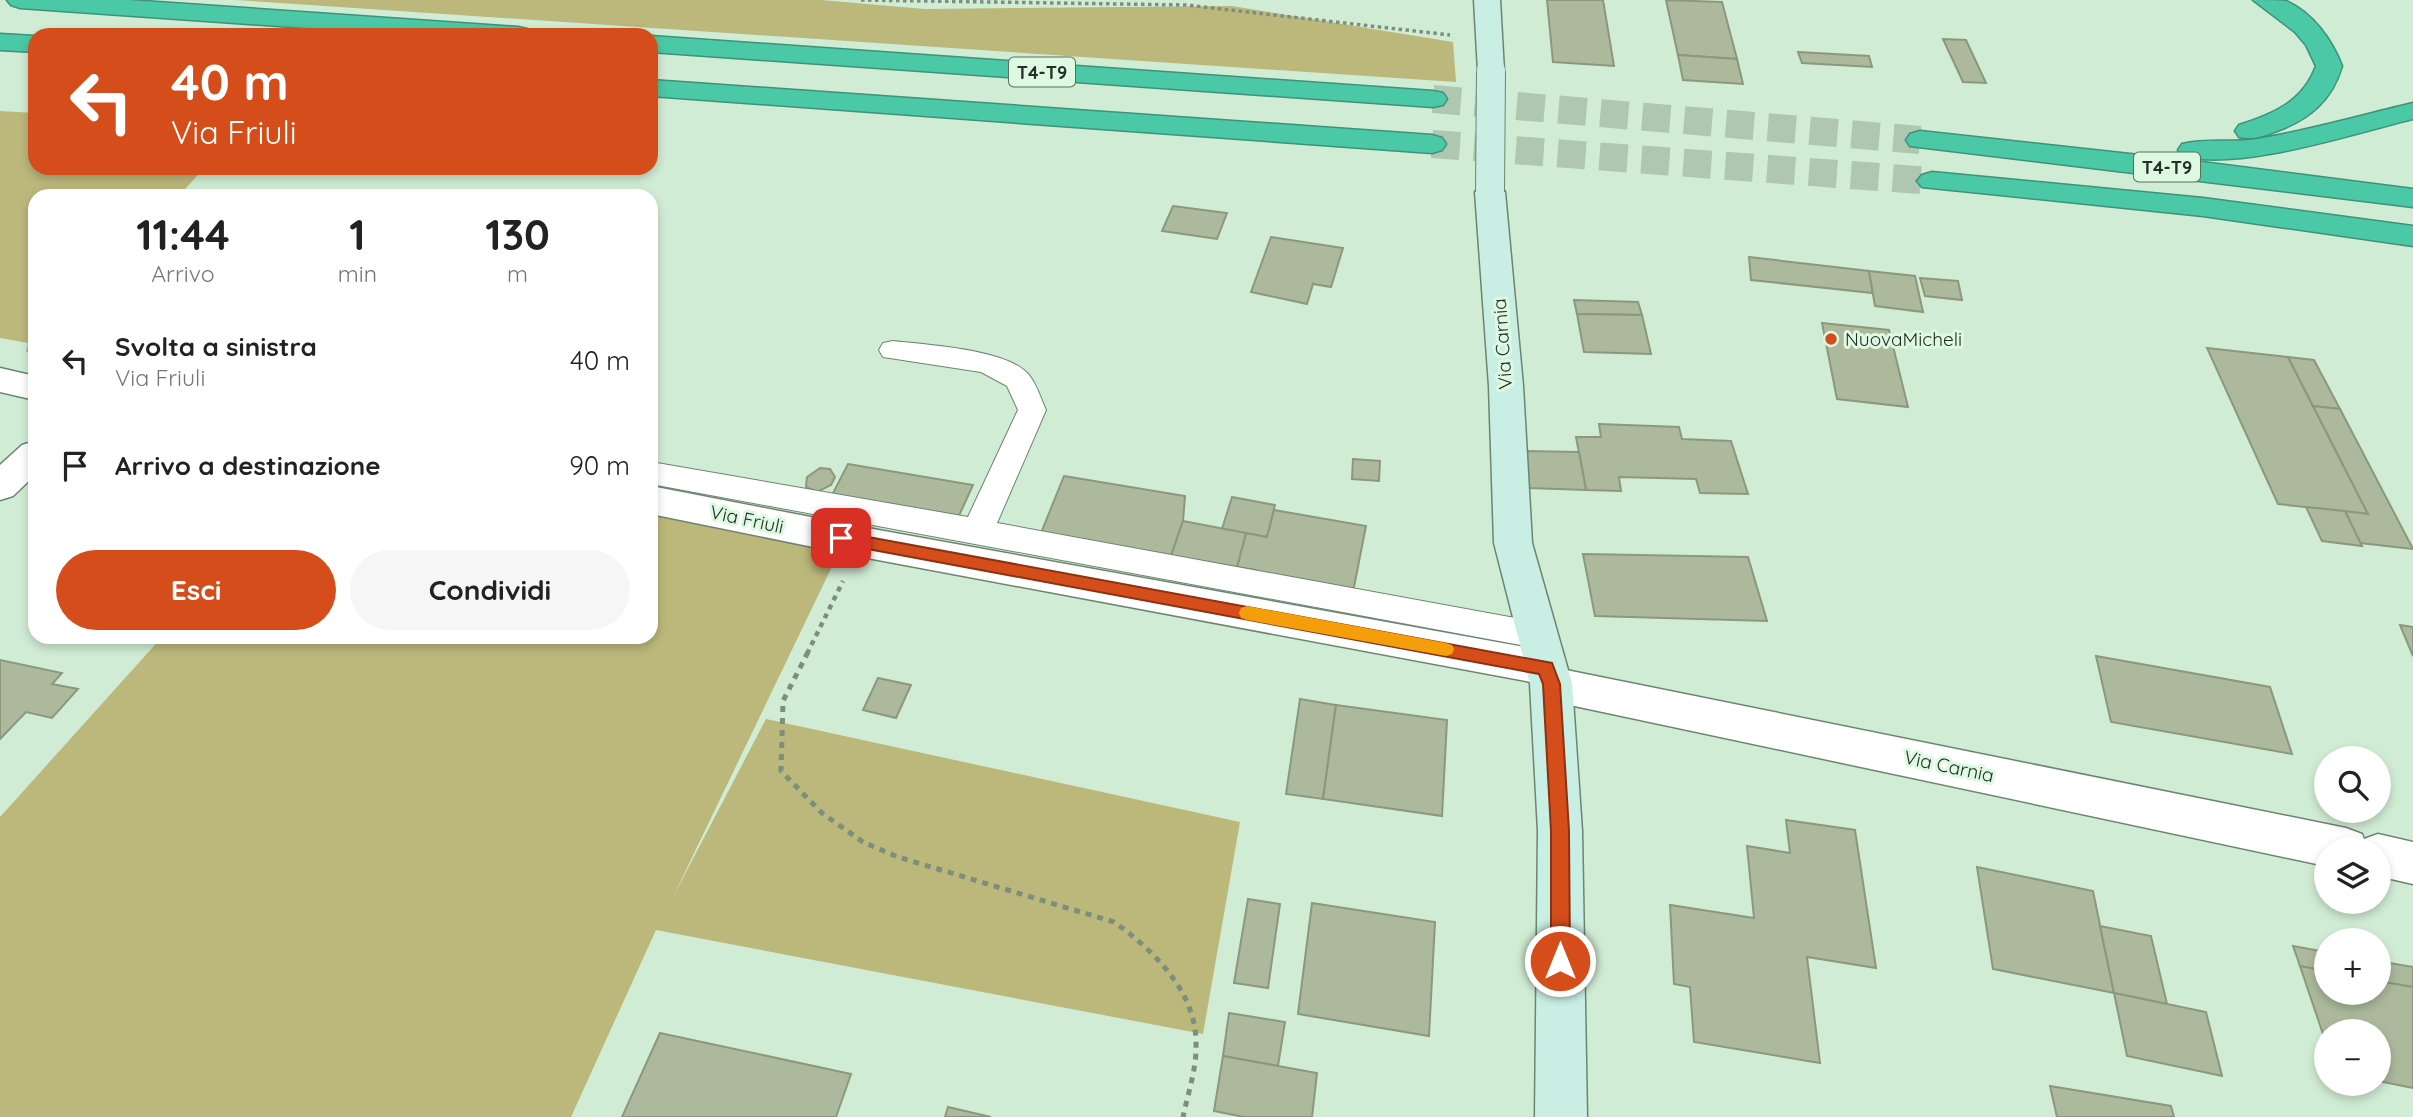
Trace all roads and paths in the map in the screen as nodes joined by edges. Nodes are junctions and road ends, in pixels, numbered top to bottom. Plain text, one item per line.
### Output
1 (20, 0) edge
2 (861, 0) edge
3 (1487, 0) edge
4 (2266, 0) edge
5 (418, 28) edge
6 (1490, 39) junction
7 (0, 42) edge
8 (28, 44) edge
9 (658, 44) edge
10 (658, 89) edge
11 (1433, 99) tunnel mouth
12 (2413, 111) edge
13 (1432, 144) tunnel mouth
14 (2149, 149) junction
15 (1932, 181) tunnel mouth
16 (2413, 198) edge
17 (2413, 238) edge
18 (893, 350) dead end
19 (28, 460) edge
20 (658, 474) edge
21 (0, 486) edge
22 (658, 500) edge
23 (983, 533) junction
24 (862, 542) junction
25 (1545, 662) junction
26 (2314, 842) edge
27 (2391, 858) edge
28 (2413, 863) edge
29 (1183, 1117) edge
30 (1561, 1117) edge

1 - 5 highway
2 - 6 path
3 - 6 street, Via Carnia
4 - 14 highway, T4-T9
6 - 25 street, Via Carnia, bridge
7 - 8 highway
9 - 11 highway, T4-T9
10 - 13 highway, T4-T9
12 - 14 highway, T4-T9
14 - 16 highway, T4-T9
15 - 17 highway, T4-T9
18 - 23 lane
19 - 21 street
20 - 23 lane
22 - 24 street, Via Friuli
23 - 25 lane
24 - 25 street, Via Friuli
24 - 29 path
25 - 26 street, Via Carnia
25 - 30 street, Via Carnia
27 - 28 street

